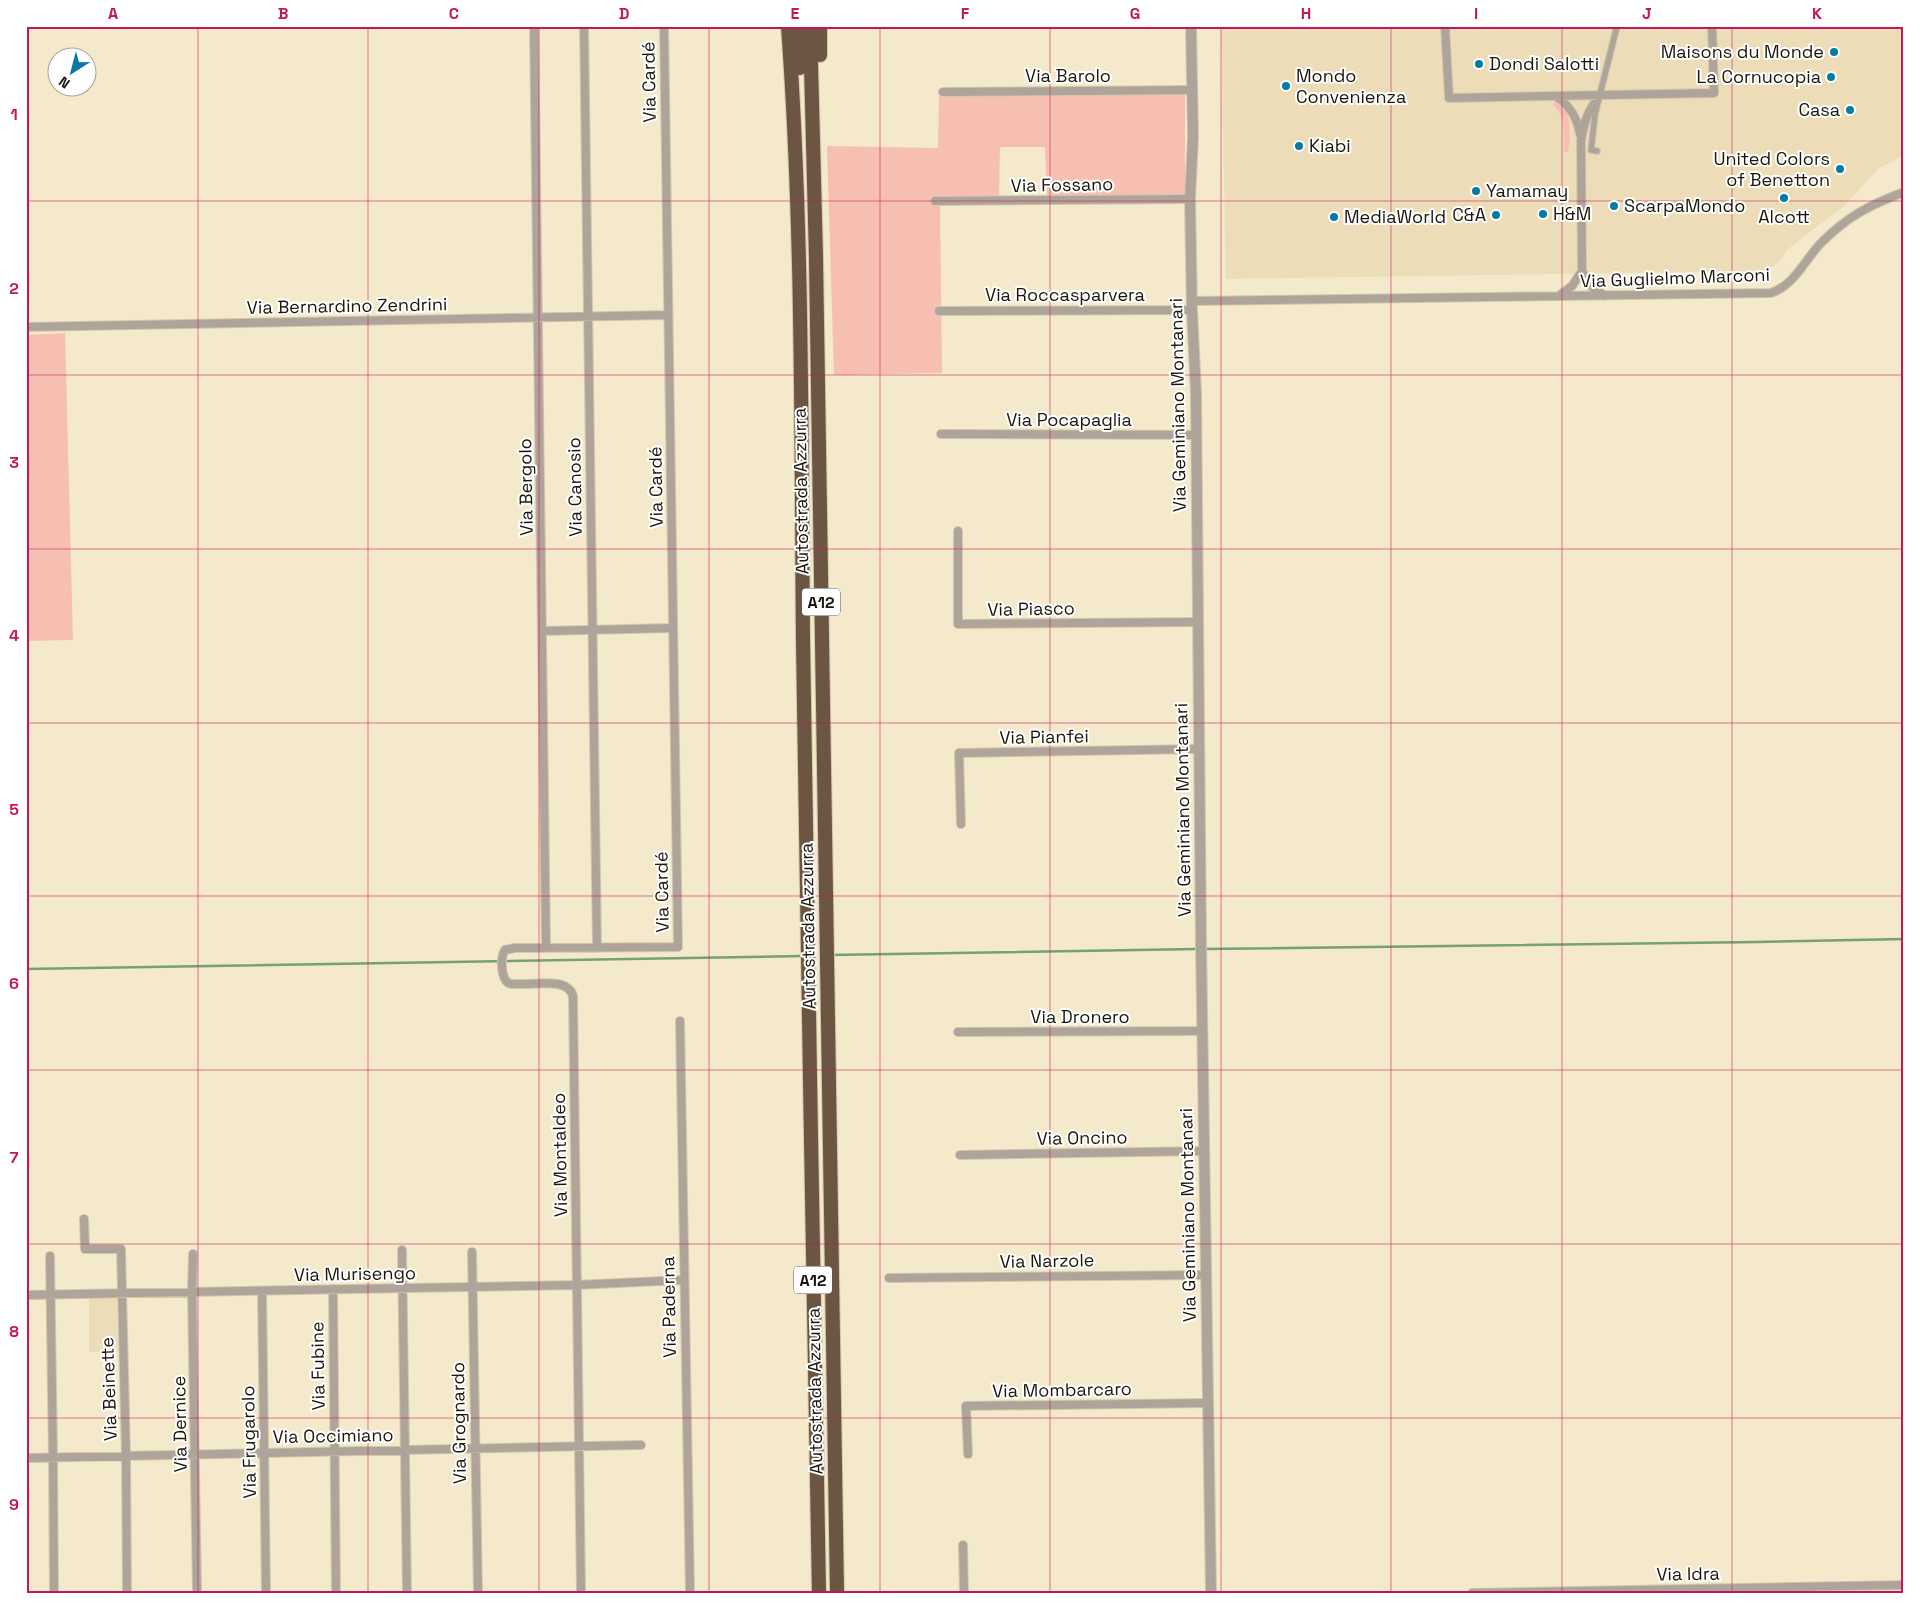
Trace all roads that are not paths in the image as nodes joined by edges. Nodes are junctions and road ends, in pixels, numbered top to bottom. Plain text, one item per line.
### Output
1 (534, 26) edge
2 (584, 26) edge
3 (664, 26) edge
4 (788, 26) edge
5 (799, 26) edge
6 (810, 26) edge
7 (820, 26) edge
8 (1191, 26) edge
9 (1445, 26) edge
10 (1617, 26) edge
11 (1712, 26) edge
12 (1192, 90) junction
13 (944, 92) dead end
14 (1584, 95) junction
15 (1601, 95) junction
16 (1556, 96) junction
17 (1573, 96) junction
18 (1573, 112) junction
19 (1588, 112) junction
20 (1581, 141) junction
21 (1597, 151) dead end
22 (1904, 192) edge
23 (1190, 198) junction
24 (935, 201) dead end
25 (816, 258) junction
26 (798, 260) junction
27 (1582, 270) junction
28 (1559, 296) junction
29 (1605, 296) junction
30 (1192, 306) junction
31 (939, 311) dead end
32 (588, 315) junction
33 (668, 315) junction
34 (539, 318) junction
35 (26, 327) edge
36 (942, 434) dead end
37 (1196, 435) junction
38 (958, 531) dead end
39 (1198, 622) junction
40 (673, 628) junction
41 (592, 630) junction
42 (542, 631) junction
43 (1199, 750) junction
44 (961, 824) dead end
45 (678, 947) joint
46 (546, 948) junction
47 (597, 948) junction
48 (680, 1021) dead end
49 (1202, 1031) junction
50 (958, 1032) dead end
51 (1204, 1151) junction
52 (960, 1155) dead end
53 (84, 1219) dead end
54 (402, 1250) dead end
55 (472, 1252) dead end
56 (194, 1254) dead end
57 (50, 1256) dead end
58 (1205, 1275) junction
59 (890, 1278) dead end
60 (683, 1280) junction
61 (576, 1286) junction
62 (472, 1287) junction
63 (403, 1288) junction
64 (333, 1290) junction
65 (262, 1291) junction
66 (192, 1292) junction
67 (122, 1293) junction
68 (26, 1295) edge
69 (50, 1295) junction
70 (1207, 1403) junction
71 (641, 1445) dead end
72 (580, 1447) junction
73 (475, 1448) junction
74 (404, 1450) junction
75 (334, 1451) junction
76 (264, 1453) junction
77 (195, 1454) junction
78 (968, 1454) dead end
79 (126, 1456) junction
80 (54, 1457) junction
81 (26, 1458) edge
82 (963, 1546) dead end
83 (1904, 1585) edge
84 (54, 1593) edge
85 (127, 1593) edge
86 (197, 1593) edge
87 (266, 1593) edge
88 (336, 1593) edge
89 (407, 1593) edge
90 (478, 1593) edge
91 (581, 1593) edge
92 (690, 1593) edge
93 (819, 1593) edge
94 (837, 1593) edge
95 (964, 1593) edge
96 (1210, 1593) edge
97 (1472, 1593) edge

1 - 34 street, Via Bergolo
2 - 32 street, Via Canosio
3 - 33 street, Via Cardé
4 - 26 highway
5 - 26 highway
6 - 25 highway
7 - 25 highway
8 - 12 street, Via Geminiano Montanari
9 - 16 street
10 - 15 street
11 - 15 street
12 - 13 street, Via Barolo
12 - 23 street, Via Geminiano Montanari
14 - 15 street
14 - 17 street
14 - 19 street
15 - 19 street
15 - 21 street
16 - 17 street
16 - 18 street
17 - 18 street
18 - 20 street
19 - 20 street
20 - 27 street
22 - 29 street, Via Guglielmo Marconi
23 - 24 street, Via Fossano
23 - 30 street, Via Geminiano Montanari
25 - 94 highway, Autostrada Azzurra / A12
26 - 93 highway, Autostrada Azzurra / A12
27 - 28 street
27 - 29 street
28 - 29 street, Via Guglielmo Marconi
28 - 30 street, Via Guglielmo Marconi
30 - 31 street, Via Roccasparvera
30 - 37 street, Via Geminiano Montanari
32 - 33 street, Via Bernardino Zendrini
32 - 34 street, Via Bernardino Zendrini
32 - 41 street, Via Canosio
33 - 40 street, Via Cardé
34 - 35 street, Via Bernardino Zendrini
34 - 42 street, Via Bergolo
36 - 37 street, Via Pocapaglia
37 - 39 street, Via Geminiano Montanari
38 - 39 street, Via Piasco
39 - 43 street, Via Geminiano Montanari
40 - 41 street
40 - 45 street, Via Cardé
41 - 42 street
41 - 47 street, Via Canosio
42 - 46 street, Via Bergolo
43 - 44 street, Via Pianfei
43 - 49 street, Via Geminiano Montanari
45 - 47 street, Via Montaldeo
46 - 47 street, Via Montaldeo
46 - 61 street, Via Montaldeo
48 - 60 street, Via Paderna
49 - 50 street, Via Dronero
49 - 51 street, Via Geminiano Montanari
51 - 52 street, Via Oncino
51 - 58 street, Via Geminiano Montanari
53 - 67 street, Via Beinette
54 - 63 street
55 - 62 street, Via Grognardo
56 - 66 street, Via Dernice
57 - 69 street
58 - 59 street, Via Narzole
58 - 70 street, Via Geminiano Montanari
60 - 61 street, Via Murisengo
60 - 92 street, Via Paderna
61 - 62 street, Via Murisengo
61 - 72 street, Via Montaldeo
62 - 63 street, Via Murisengo
62 - 73 street, Via Grognardo
63 - 64 street, Via Murisengo
63 - 74 street
64 - 65 street, Via Murisengo
64 - 75 street, Via Fubine
65 - 66 street, Via Murisengo
65 - 76 street, Via Frugarolo
66 - 67 street, Via Murisengo
66 - 77 street, Via Dernice
67 - 69 street, Via Murisengo
67 - 79 street, Via Beinette
68 - 69 street, Via Murisengo
69 - 80 street
70 - 78 street, Via Mombarcaro
70 - 96 street, Via Geminiano Montanari
71 - 72 street, Via Occimiano
72 - 73 street, Via Occimiano
72 - 91 street, Via Montaldeo
73 - 74 street, Via Occimiano
73 - 90 street, Via Grognardo
74 - 75 street, Via Occimiano
74 - 89 street
75 - 76 street, Via Occimiano
75 - 88 street, Via Fubine
76 - 77 street, Via Occimiano
76 - 87 street, Via Frugarolo
77 - 79 street, Via Occimiano
77 - 86 street, Via Dernice
79 - 80 street, Via Occimiano
79 - 85 street, Via Beinette
80 - 81 street, Via Occimiano
80 - 84 street
82 - 95 street
83 - 97 street, Via Idra

